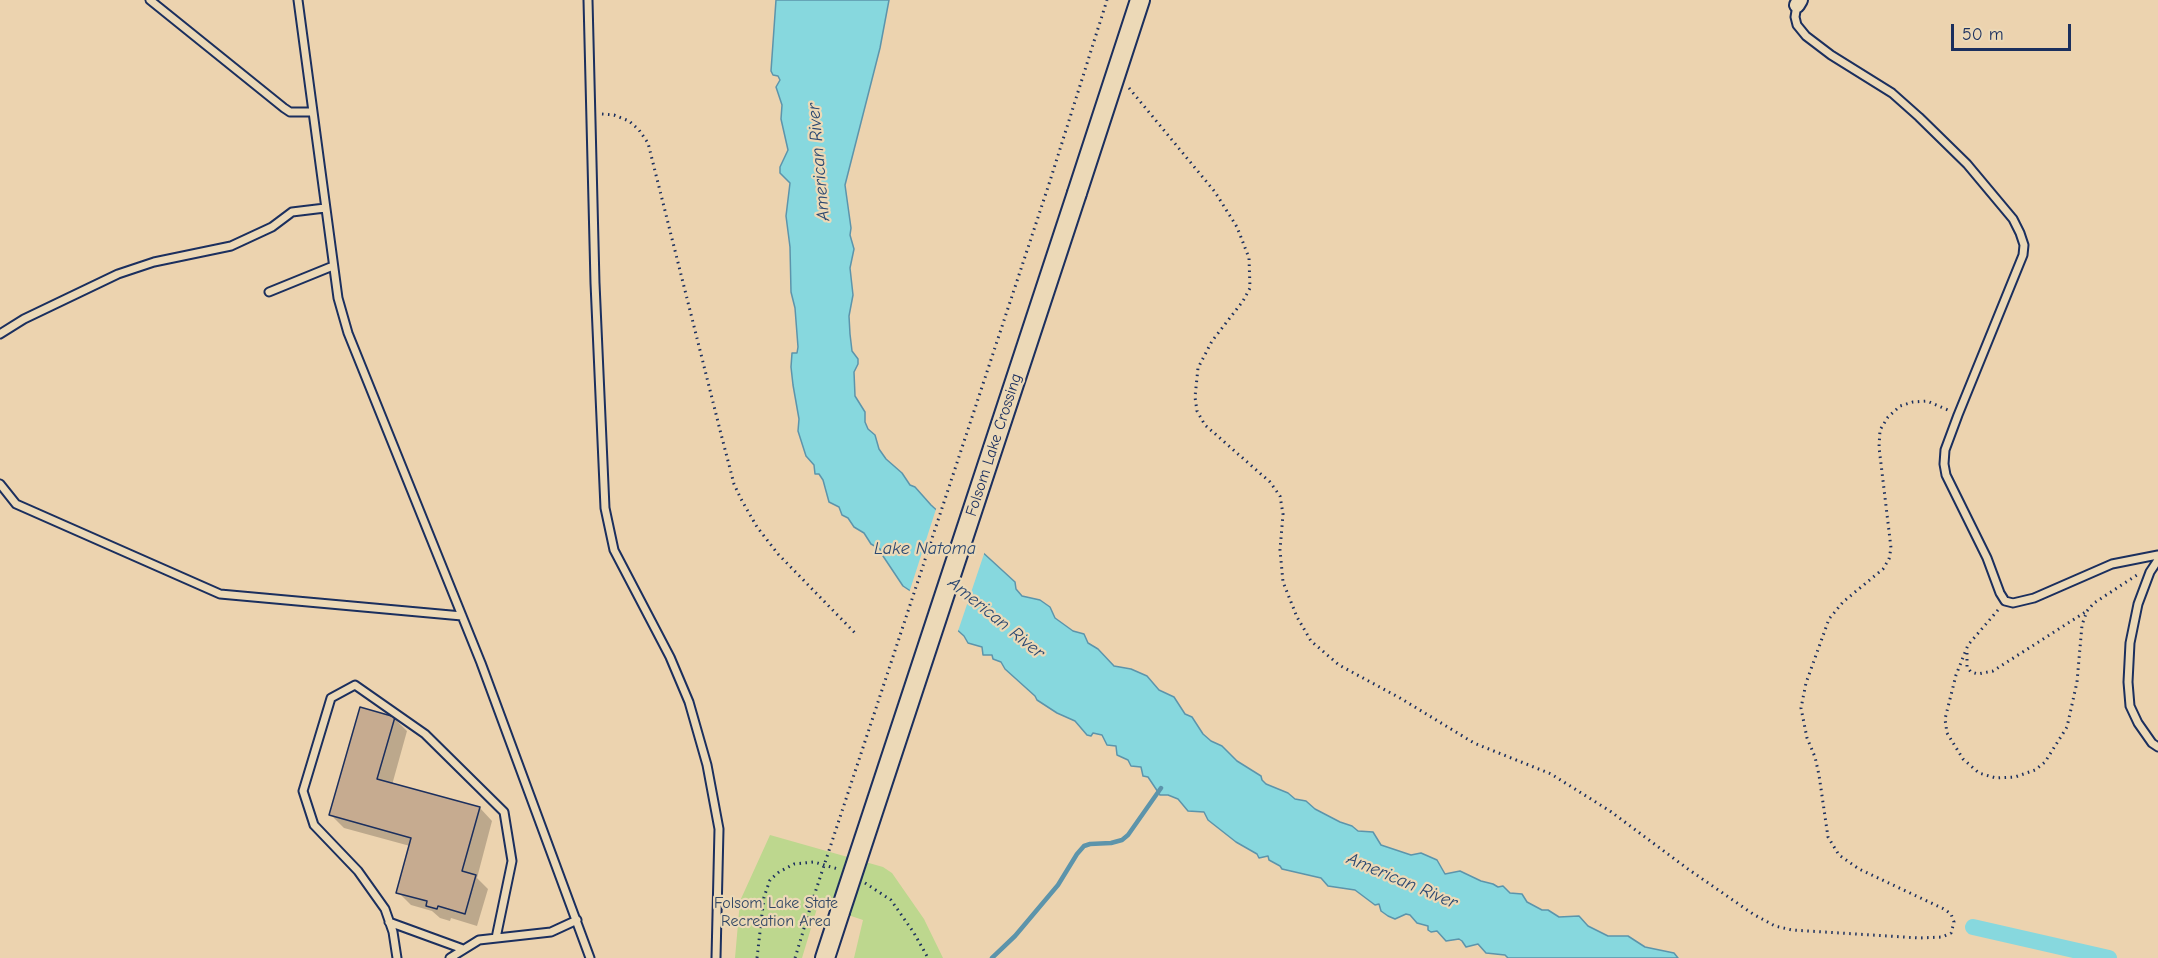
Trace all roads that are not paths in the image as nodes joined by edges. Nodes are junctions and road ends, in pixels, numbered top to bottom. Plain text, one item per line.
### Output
1 (150, 0) edge
2 (298, 0) edge
3 (588, 0) edge
4 (1140, 0) edge
5 (1799, 3) edge
6 (312, 112) junction
7 (325, 208) junction
8 (333, 266) junction
9 (269, 292) dead end
10 (0, 334) edge
11 (0, 484) edge
12 (2158, 555) edge
13 (2158, 560) edge
14 (462, 616) junction
15 (2158, 747) edge
16 (577, 920) junction
17 (389, 922) junction
18 (496, 938) junction
19 (463, 949) junction
20 (397, 958) edge
21 (450, 958) edge
22 (590, 958) edge
23 (716, 958) edge
24 (825, 958) edge

1 - 6 lane
2 - 6 lane
3 - 23 lane
4 - 24 main road, Folsom Lake Crossing, bridge
5 - 12 lane
6 - 7 lane
7 - 8 lane
7 - 10 lane
8 - 9 lane
8 - 14 lane
11 - 14 lane
13 - 15 lane
14 - 16 lane
16 - 18 lane
16 - 22 lane
17 - 18 lane
17 - 19 lane
17 - 20 lane
18 - 19 lane
19 - 21 lane

